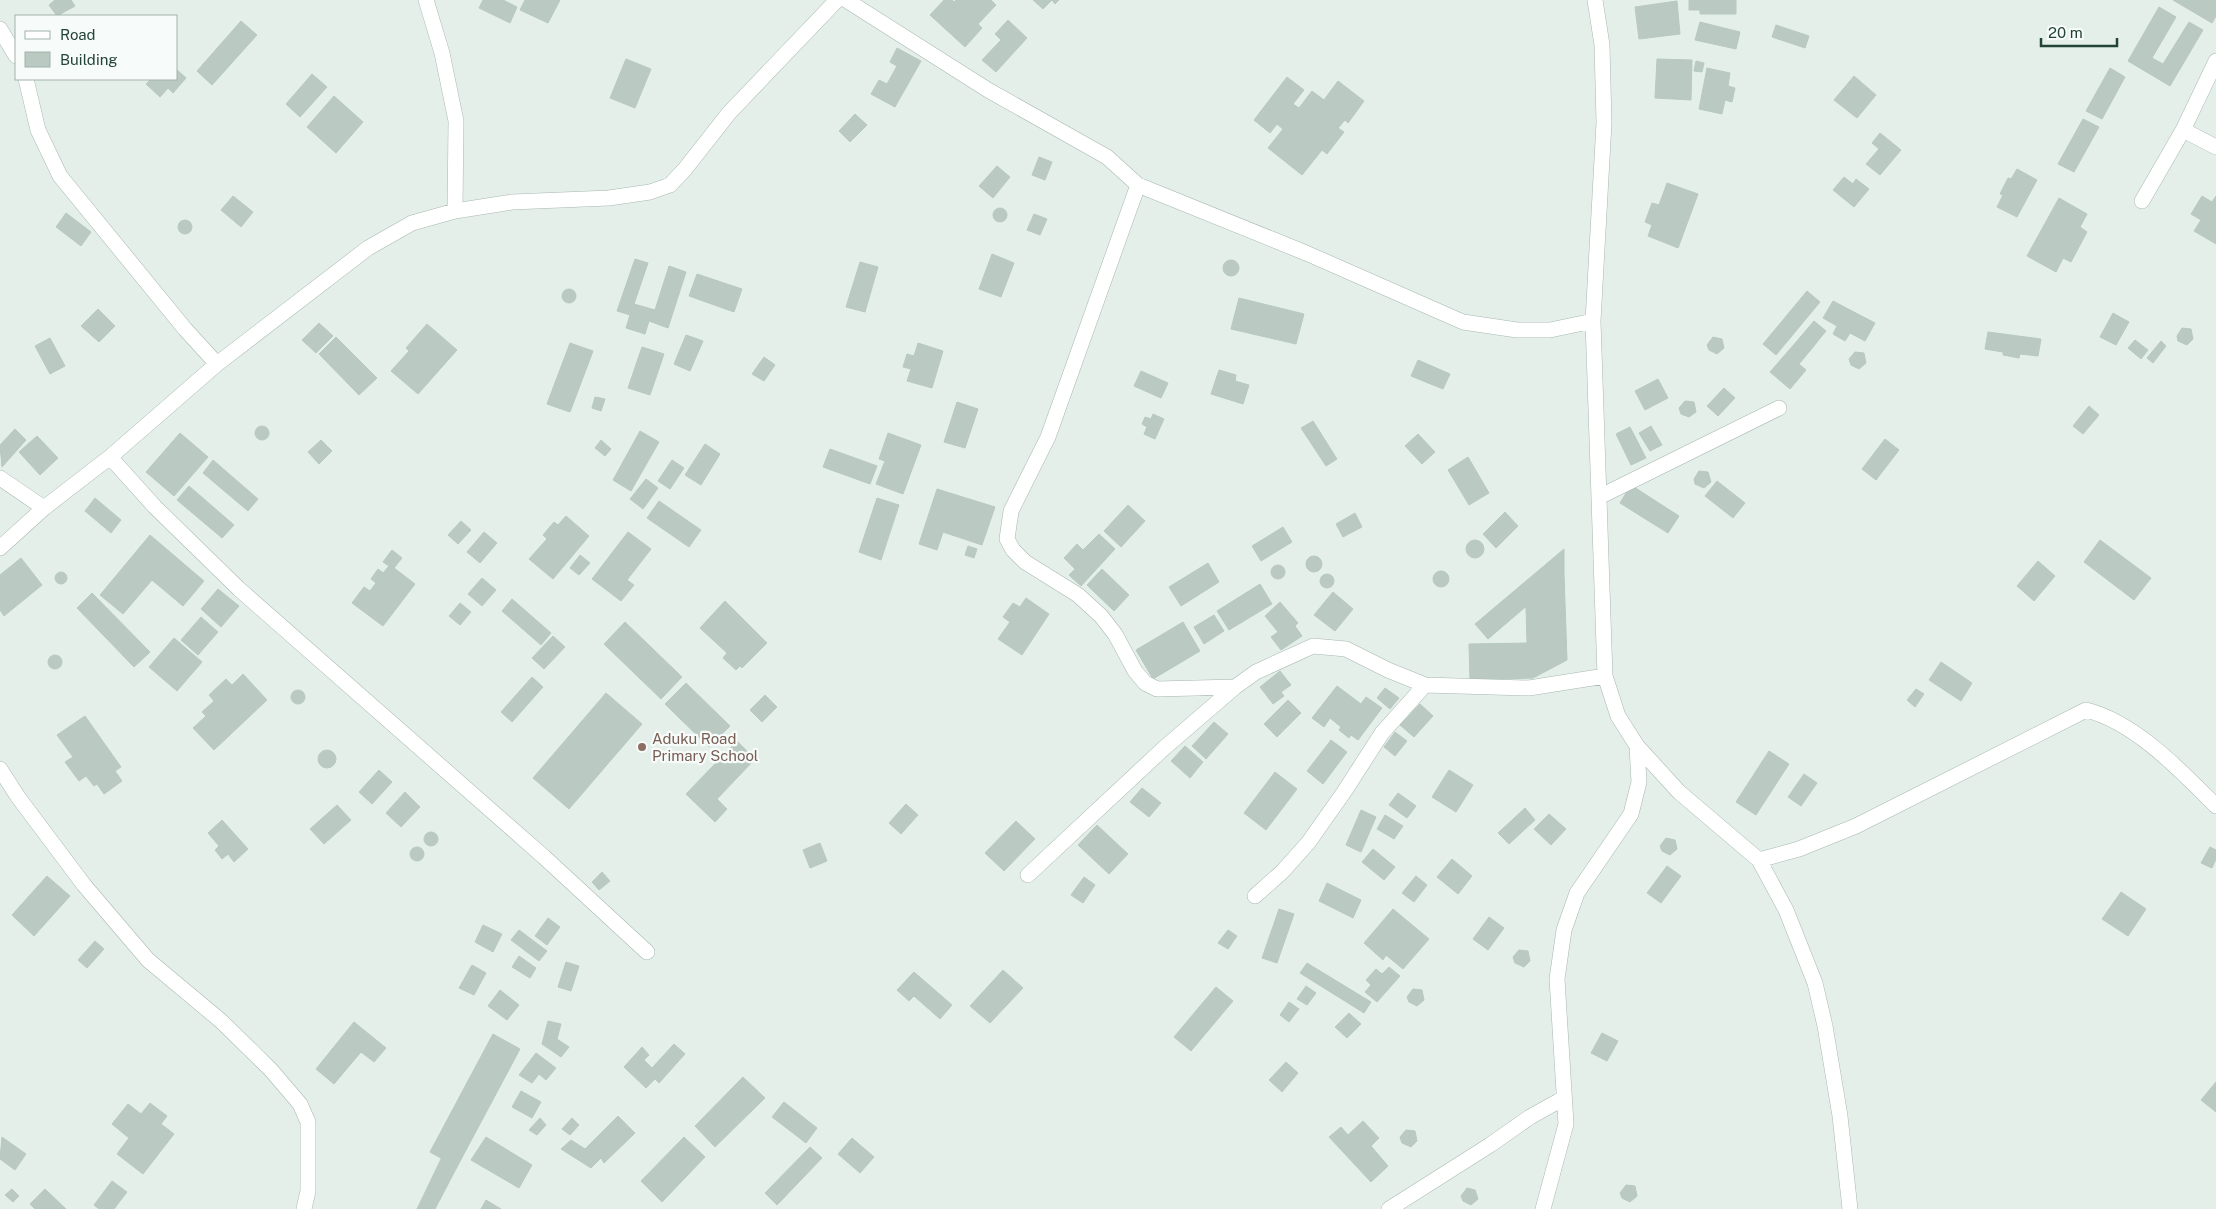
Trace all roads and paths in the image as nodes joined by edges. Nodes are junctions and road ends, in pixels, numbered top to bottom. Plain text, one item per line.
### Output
1 (426, 0) edge
2 (837, 0) edge
3 (846, 0) edge
4 (1595, 0) edge
5 (0, 29) edge
6 (15, 54) edge
7 (2216, 61) edge
8 (26, 80) edge
9 (2183, 130) junction
10 (2216, 147) edge
11 (1138, 185) junction
12 (2142, 201) dead end
13 (455, 211) junction
14 (1593, 321) junction
15 (217, 364) junction
16 (1779, 408) dead end
17 (110, 457) junction
18 (0, 478) edge
19 (1599, 497) junction
20 (44, 508) junction
21 (0, 548) edge
22 (1605, 676) junction
23 (1425, 685) junction
24 (1236, 687) junction
25 (1637, 746) junction
26 (0, 769) edge
27 (2216, 806) edge
28 (1759, 860) junction
29 (1028, 875) dead end
30 (1255, 896) dead end
31 (647, 952) dead end
32 (1564, 1098) junction
33 (304, 1209) edge
34 (1389, 1209) edge
35 (1543, 1209) edge
36 (1850, 1209) edge

1 - 13 street
2 - 13 street
3 - 11 street
4 - 14 street
5 - 6 street
7 - 9 street
8 - 15 street
9 - 10 street
9 - 12 street
11 - 14 street
11 - 24 street
13 - 15 street
14 - 19 street
15 - 17 street
16 - 19 street
17 - 20 street
17 - 31 street
18 - 20 street
19 - 22 street
20 - 21 street
22 - 23 street
22 - 25 street
23 - 24 street
23 - 30 street
24 - 29 street
25 - 28 street
25 - 32 street
26 - 33 street
27 - 28 street
28 - 36 street
32 - 34 street
32 - 35 street

